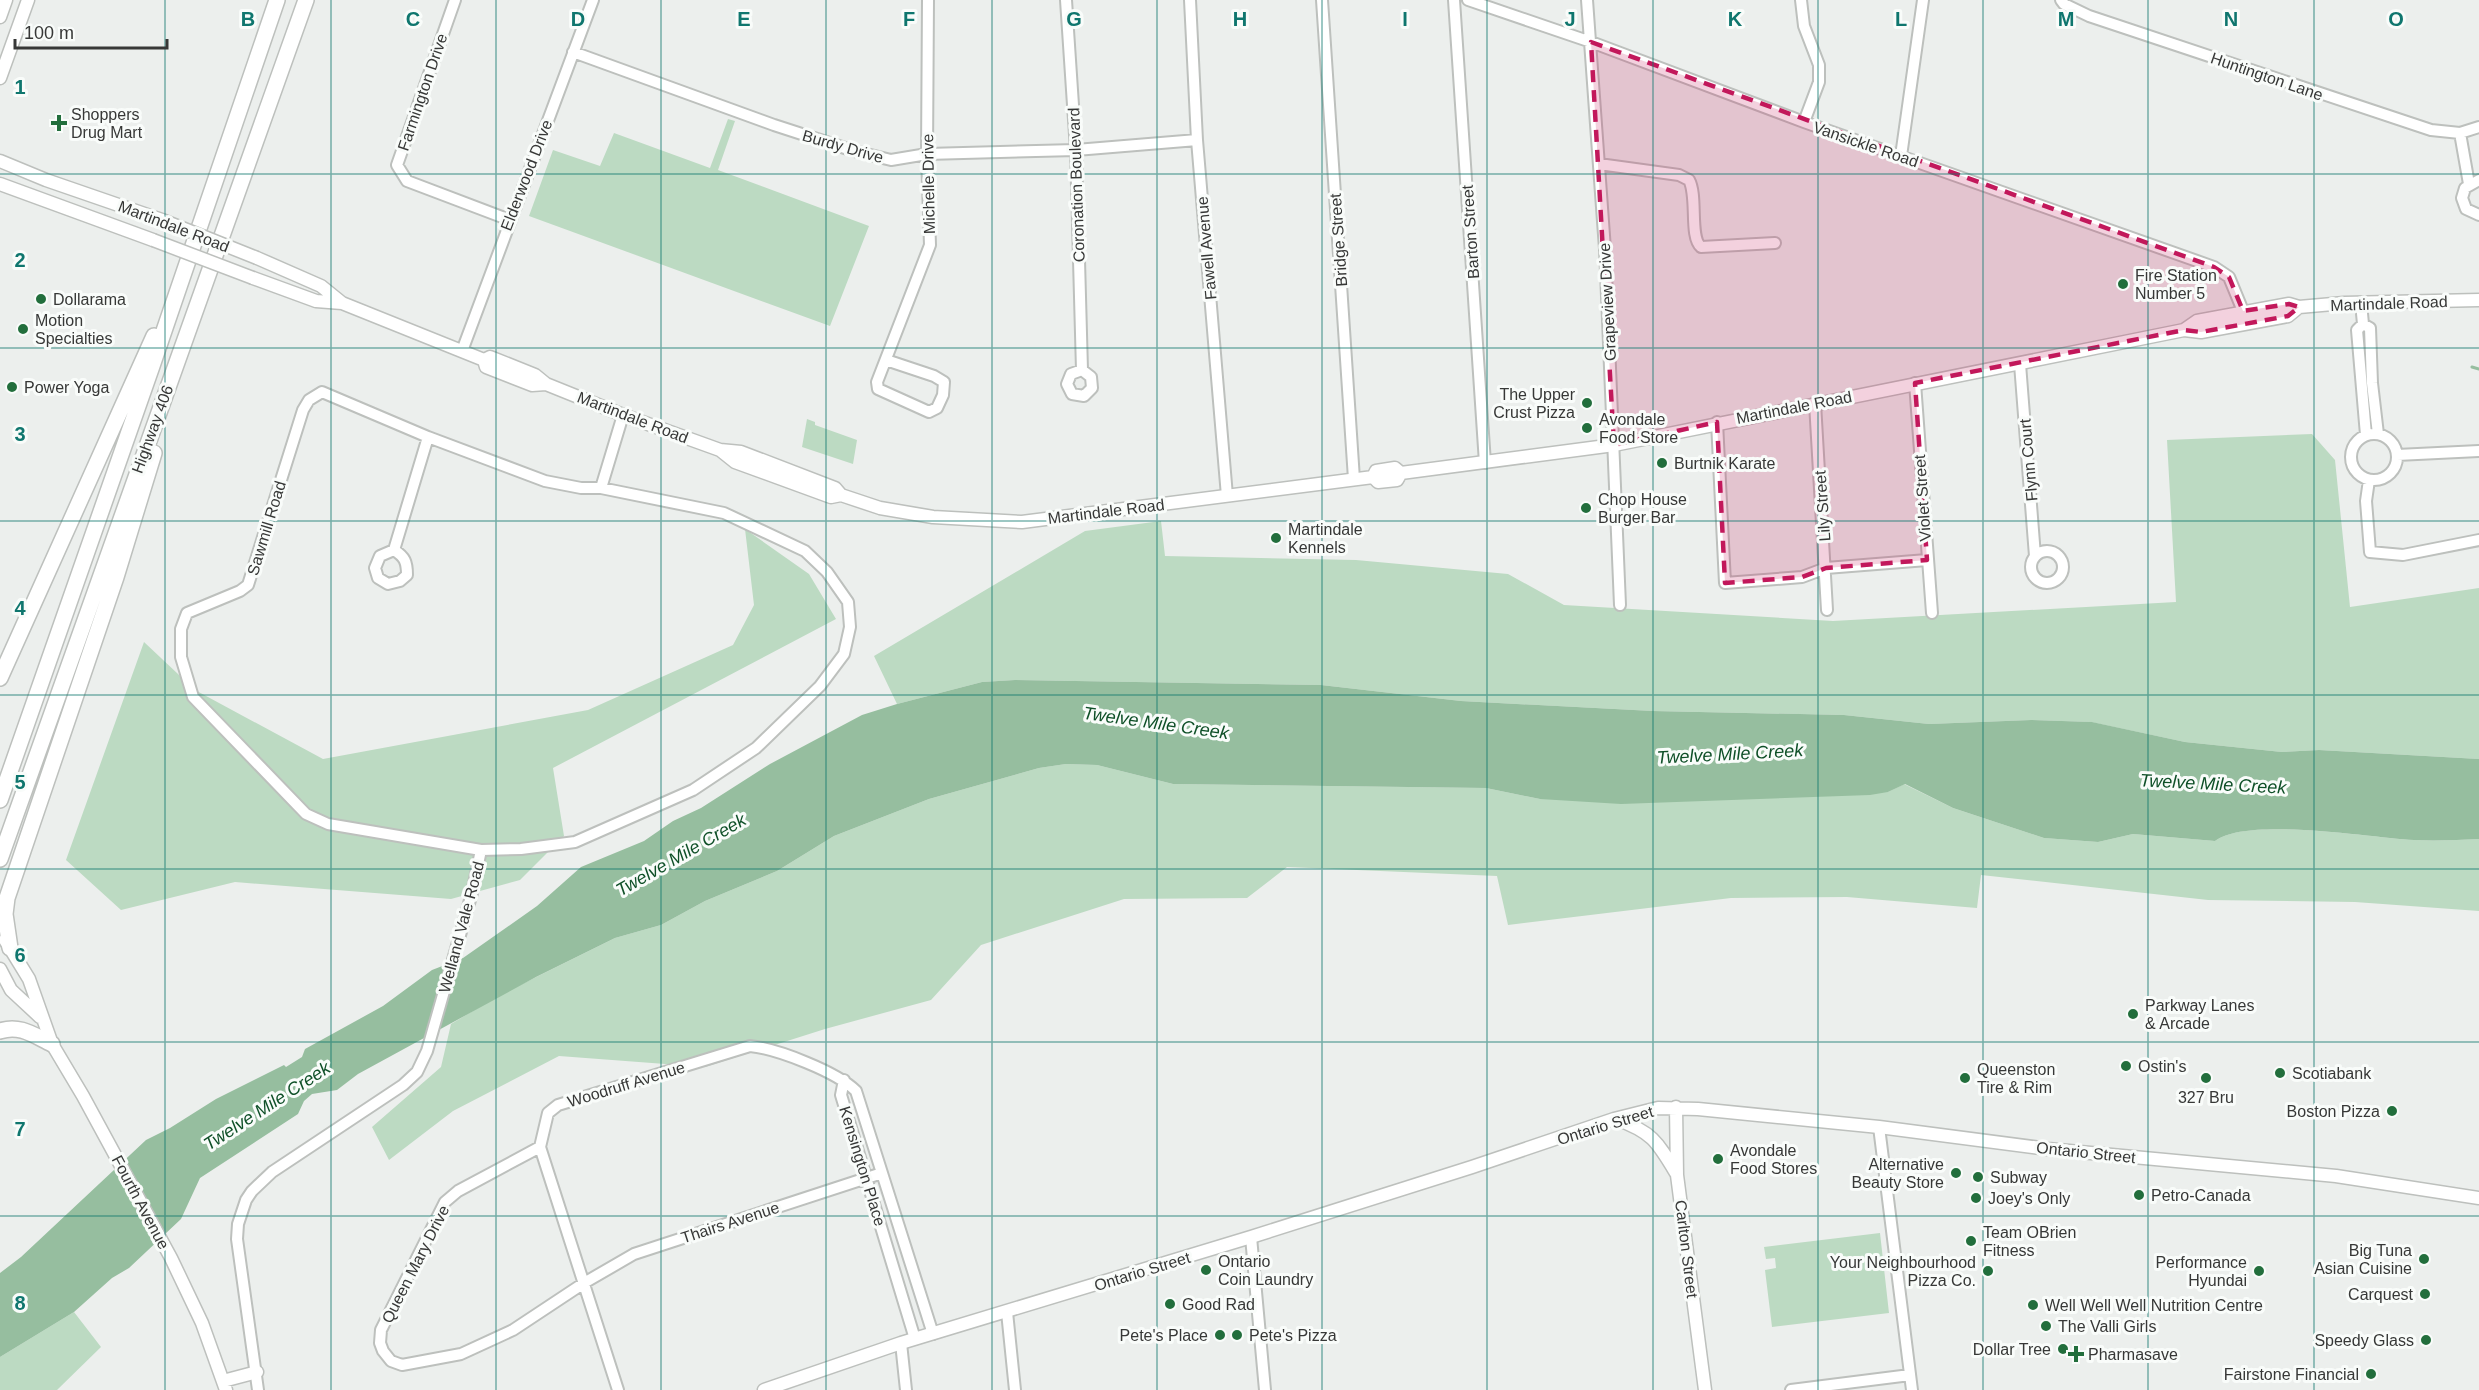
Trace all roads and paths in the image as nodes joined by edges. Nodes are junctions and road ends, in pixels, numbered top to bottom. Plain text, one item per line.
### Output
1 (6, 0) edge
2 (28, 0) edge
3 (277, 0) edge
4 (306, 0) edge
5 (455, 0) edge
6 (593, 0) edge
7 (928, 0) edge
8 (1066, 0) edge
9 (1190, 0) edge
10 (1322, 0) edge
11 (1454, 0) edge
12 (1468, 0) edge
13 (1587, 0) edge
14 (1801, 0) edge
15 (1923, 0) edge
16 (2061, 0) edge
17 (0, 17) edge
18 (1592, 42) junction
19 (573, 52) junction
20 (0, 78) edge
21 (1804, 122) junction
22 (2479, 127) edge
23 (2460, 132) junction
24 (1197, 140) junction
25 (1076, 150) junction
26 (927, 154) junction
27 (1901, 156) junction
28 (0, 161) edge
29 (1599, 164) junction
30 (2474, 182) edge
31 (0, 184) edge
32 (2479, 215) edge
33 (510, 220) junction
34 (1775, 243) dead end
35 (184, 271) junction
36 (2479, 300) edge
37 (342, 303) junction
38 (2361, 303) junction
39 (2299, 307) junction
40 (2243, 311) junction
41 (2364, 324) junction
42 (2184, 330) junction
43 (187, 338) junction
44 (462, 351) junction
45 (886, 360) junction
46 (2020, 364) junction
47 (1082, 370) dead end
48 (1915, 383) junction
49 (1815, 403) junction
50 (623, 415) junction
51 (1717, 422) junction
52 (2378, 434) junction
53 (2366, 435) junction
54 (428, 437) junction
55 (1614, 445) junction
56 (2479, 451) edge
57 (2397, 455) junction
58 (1485, 463) junction
59 (1354, 479) junction
60 (2369, 480) junction
61 (601, 488) junction
62 (1227, 496) junction
63 (2479, 540) edge
64 (394, 550) dead end
65 (2036, 556) dead end
66 (1926, 560) junction
67 (1826, 568) junction
68 (1620, 605) dead end
69 (1827, 610) dead end
70 (1932, 613) dead end
71 (0, 678) edge
72 (0, 800) edge
73 (481, 850) junction
74 (0, 859) edge
75 (14, 875) junction
76 (2, 891) edge
77 (0, 930) edge
78 (5, 942) edge
79 (0, 969) edge
80 (43, 1020) junction
81 (0, 1031) edge
82 (52, 1044) junction
83 (844, 1080) junction
84 (1676, 1107) junction
85 (1614, 1119) junction
86 (1879, 1127) junction
87 (540, 1147) junction
88 (882, 1173) junction
89 (1677, 1175) junction
90 (867, 1178) junction
91 (2479, 1198) edge
92 (1251, 1237) junction
93 (584, 1283) junction
94 (1007, 1312) junction
95 (933, 1334) junction
96 (915, 1339) junction
97 (902, 1343) junction
98 (257, 1372) junction
99 (1910, 1376) junction
100 (224, 1385) edge
101 (258, 1390) edge
102 (618, 1390) edge
103 (764, 1390) edge
104 (906, 1390) edge
105 (1015, 1390) edge
106 (1265, 1390) edge
107 (1705, 1390) edge
108 (1791, 1390) edge
109 (1912, 1390) edge

1 - 17 main road
2 - 20 main road
3 - 35 highway, Highway 406
4 - 43 highway, Highway 406
5 - 33 street, Farmington Drive
6 - 19 street, Elderwood Drive
7 - 26 street, Michelle Drive
8 - 25 street, Coronation Boulevard
9 - 24 street, Fawell Avenue
10 - 59 street, Bridge Street
11 - 58 street, Barton Street
12 - 18 street, Vansickle Road
13 - 18 street, Grapeview Drive
14 - 21 street
15 - 27 street
16 - 23 street, Huntington Lane
18 - 21 street, Vansickle Road
18 - 29 street, Grapeview Drive
19 - 26 street, Burdy Drive
19 - 33 street, Elderwood Drive
21 - 27 street, Vansickle Road
22 - 23 street, Huntington Lane
23 - 30 street
24 - 25 street, Burdy Drive
24 - 62 street, Fawell Avenue
25 - 26 street, Burdy Drive
25 - 47 street, Coronation Boulevard
26 - 45 street, Michelle Drive
27 - 40 street, Vansickle Road
28 - 37 main road, Martindale Road, bridge
29 - 34 street
29 - 55 street, Grapeview Drive
30 - 32 street
31 - 37 main road, Martindale Road, bridge
33 - 44 street, Elderwood Drive
35 - 71 highway
35 - 72 highway, Highway 406
36 - 38 main road, Martindale Road
37 - 44 main road, Martindale Road
38 - 39 main road, Martindale Road
38 - 41 street
39 - 40 main road, Martindale Road
39 - 42 main road, Martindale Road
40 - 42 main road, Martindale Road
41 - 52 street
41 - 53 street
42 - 46 main road, Martindale Road
43 - 74 highway, Highway 406
43 - 75 highway
44 - 50 main road, Martindale Road
45 - 45 street, Michelle Drive
46 - 48 main road, Martindale Road
46 - 65 street, Flynn Court
48 - 49 main road, Martindale Road
48 - 66 street, Violet Street
49 - 51 main road, Martindale Road
49 - 67 street, Lily Street
50 - 61 street
50 - 62 main road, Martindale Road
51 - 55 main road, Martindale Road
51 - 67 street
52 - 53 street
52 - 57 street
53 - 60 street
54 - 61 street, Sawmill Road
54 - 64 street
54 - 73 street, Sawmill Road
55 - 58 main road, Martindale Road
55 - 68 street, Grapeview Drive
56 - 57 street
57 - 60 street
58 - 59 main road, Martindale Road
59 - 62 main road, Martindale Road
60 - 63 street
61 - 73 street, Welland Vale Road
66 - 67 street
66 - 70 street, Violet Street
67 - 69 street, Lily Street
73 - 98 street, Welland Vale Road
75 - 76 highway
75 - 78 highway
77 - 78 main road, Fourth Avenue
78 - 80 main road, Fourth Avenue
79 - 80 main road, Fourth Avenue
80 - 82 main road, Fourth Avenue
81 - 82 highway
82 - 100 main road, Fourth Avenue
83 - 87 street, Woodruff Avenue
83 - 88 street, Kensington Place
83 - 90 street, Kensington Place
84 - 85 main road, Ontario Street
84 - 86 main road, Ontario Street
84 - 89 main road, Carlton Street
85 - 89 main road
85 - 92 main road, Ontario Street
86 - 91 main road, Ontario Street
86 - 99 street
87 - 93 street
87 - 93 street, Queen Mary Drive
88 - 90 street, Thairs Avenue
88 - 95 street, Kensington Place
89 - 107 main road, Carlton Street
90 - 93 street, Thairs Avenue
90 - 96 street, Kensington Place
92 - 94 main road, Ontario Street
92 - 106 street
93 - 102 street
94 - 95 main road, Ontario Street
94 - 105 street
95 - 96 main road, Ontario Street
96 - 97 main road, Ontario Street
97 - 103 main road, Ontario Street
97 - 104 street
98 - 100 main road
98 - 101 street, Welland Vale Road
99 - 108 street
99 - 109 street

